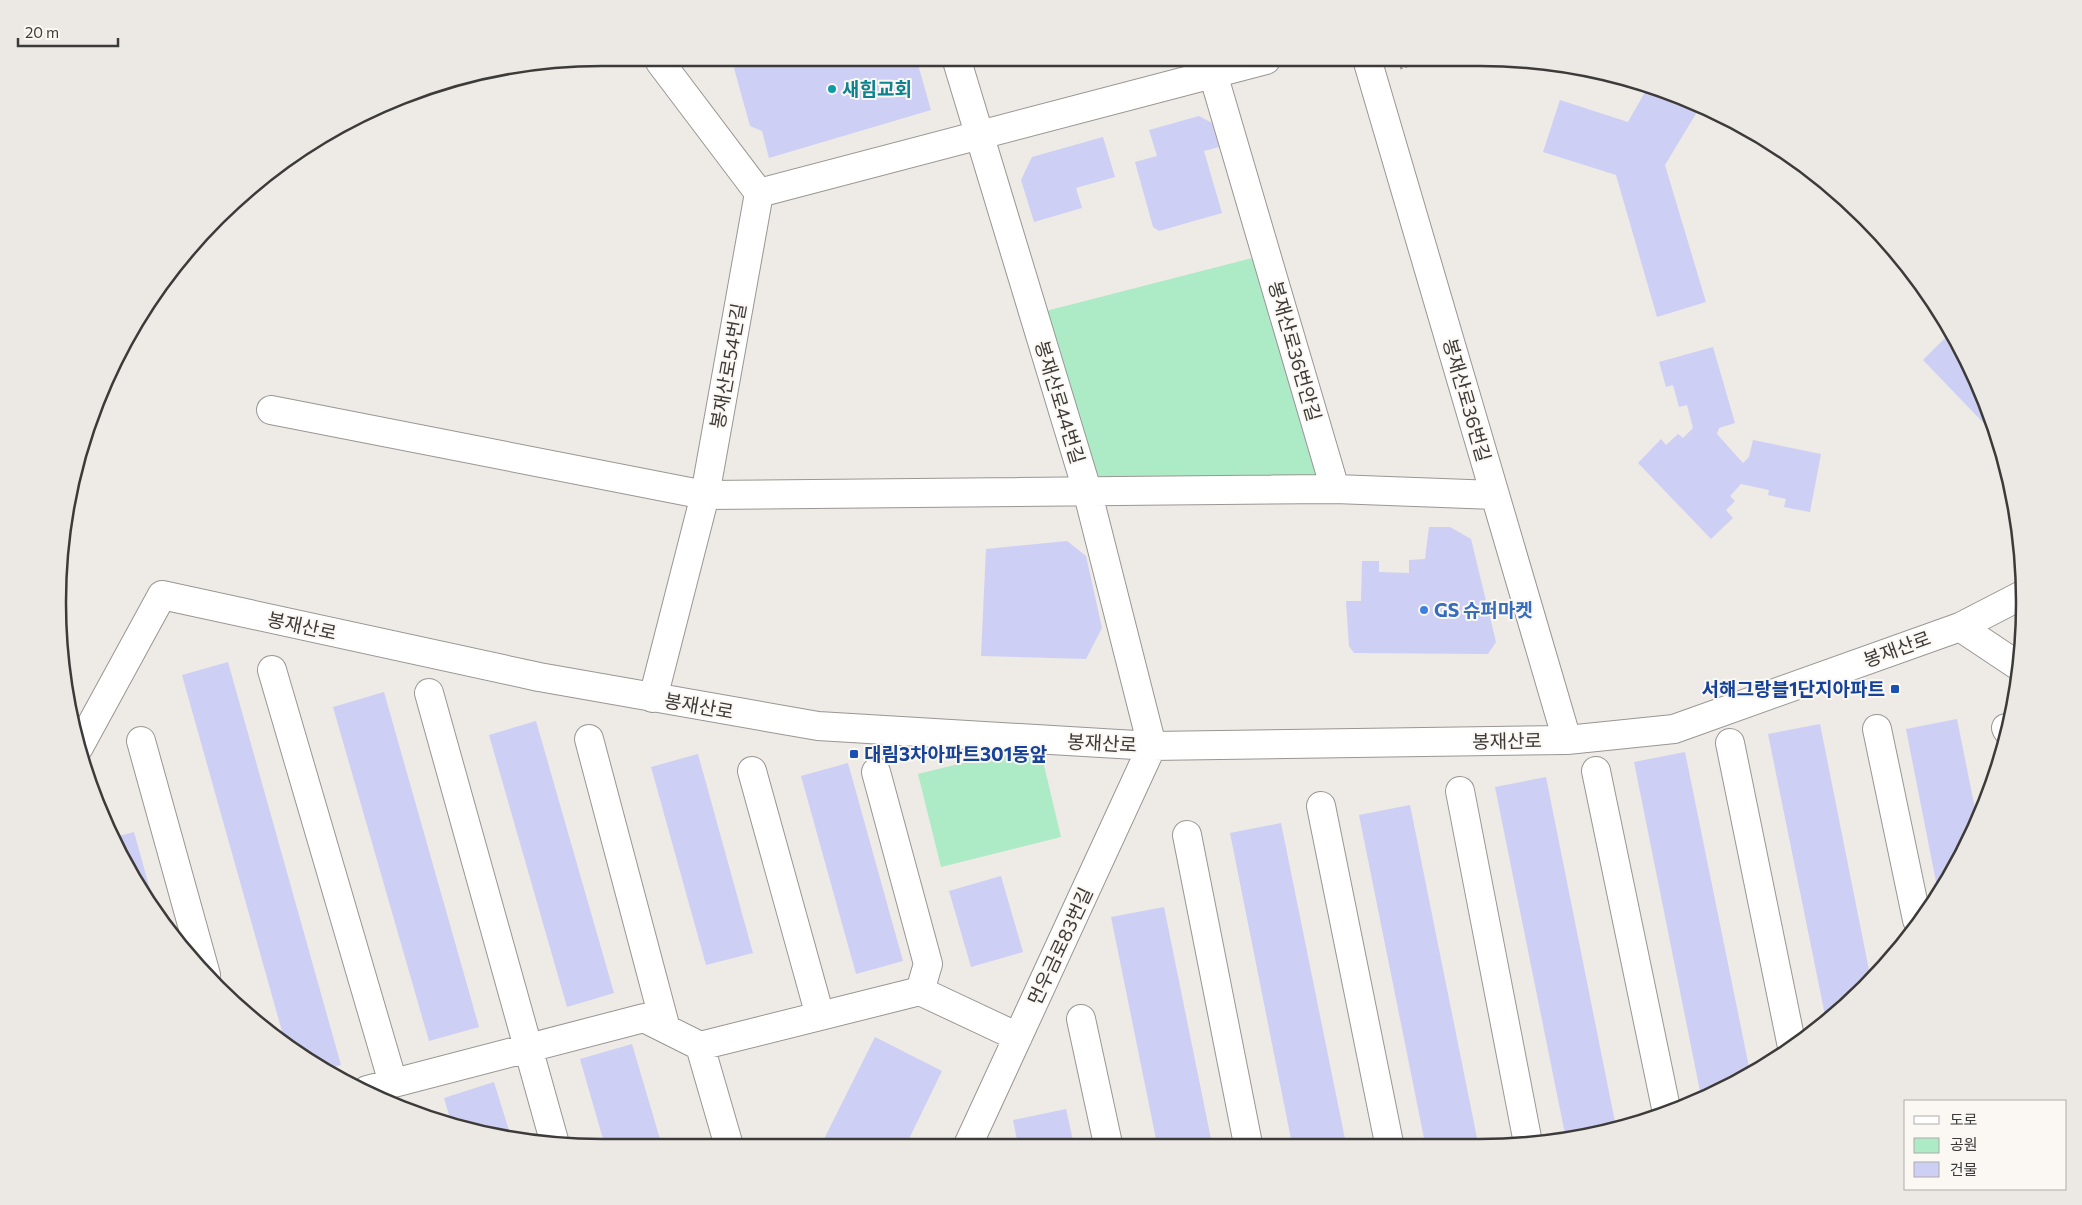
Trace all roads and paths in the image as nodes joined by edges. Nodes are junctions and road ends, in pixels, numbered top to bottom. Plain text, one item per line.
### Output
1 (663, 66) edge
2 (959, 66) edge
3 (1369, 66) edge
4 (1211, 67) edge
5 (980, 134) junction
6 (759, 193) junction
7 (271, 410) dead end
8 (1335, 489) junction
9 (1087, 490) junction
10 (705, 495) junction
11 (1495, 495) junction
12 (2016, 598) edge
13 (1960, 627) junction
14 (2012, 662) edge
15 (272, 670) dead end
16 (429, 692) dead end
17 (654, 698) junction
18 (1877, 729) dead end
19 (84, 738) edge
20 (590, 739) dead end
21 (1567, 740) junction
22 (141, 741) dead end
23 (1730, 743) dead end
24 (1152, 746) junction
25 (1596, 771) dead end
26 (752, 772) dead end
27 (876, 772) dead end
28 (1460, 791) dead end
29 (1321, 806) dead end
30 (1187, 835) dead end
31 (1916, 914) edge
32 (201, 959) edge
33 (920, 991) junction
34 (820, 1016) junction
35 (1082, 1020) dead end
36 (666, 1029) junction
37 (1018, 1037) junction
38 (1790, 1039) edge
39 (700, 1046) junction
40 (528, 1048) junction
41 (393, 1083) junction
42 (375, 1088) edge
43 (1666, 1105) edge
44 (553, 1136) edge
45 (1527, 1137) edge
46 (727, 1139) edge
47 (971, 1139) edge
48 (1107, 1139) edge
49 (1247, 1139) edge
50 (1388, 1139) edge

1 - 6 street
2 - 5 street, 봉재산로44번길
3 - 11 street, 봉재산로36번길
4 - 5 street
4 - 8 street, 봉재산로36번안길
5 - 6 street
5 - 9 street, 봉재산로44번길
6 - 10 street, 봉재산로54번길
7 - 10 street
8 - 9 street
8 - 11 street
9 - 10 street
9 - 24 street, 봉재산로44번길
10 - 17 street, 봉재산로54번길
11 - 21 street, 봉재산로36번길
12 - 13 street, 봉재산로
13 - 14 street
13 - 21 street, 봉재산로
15 - 41 street
16 - 40 street
17 - 19 street, 봉재산로
17 - 24 street, 봉재산로
18 - 31 street
20 - 36 street
21 - 24 street, 봉재산로
22 - 32 street
23 - 38 street
24 - 37 street, 먼우금로83번길
25 - 43 street
26 - 34 street
27 - 33 street
28 - 45 street
29 - 50 street
30 - 49 street
33 - 34 street
33 - 37 street
34 - 39 street
35 - 48 street
36 - 39 street
36 - 40 street
37 - 47 street, 먼우금로83번길
39 - 46 street
40 - 41 street
40 - 44 street
41 - 42 street

